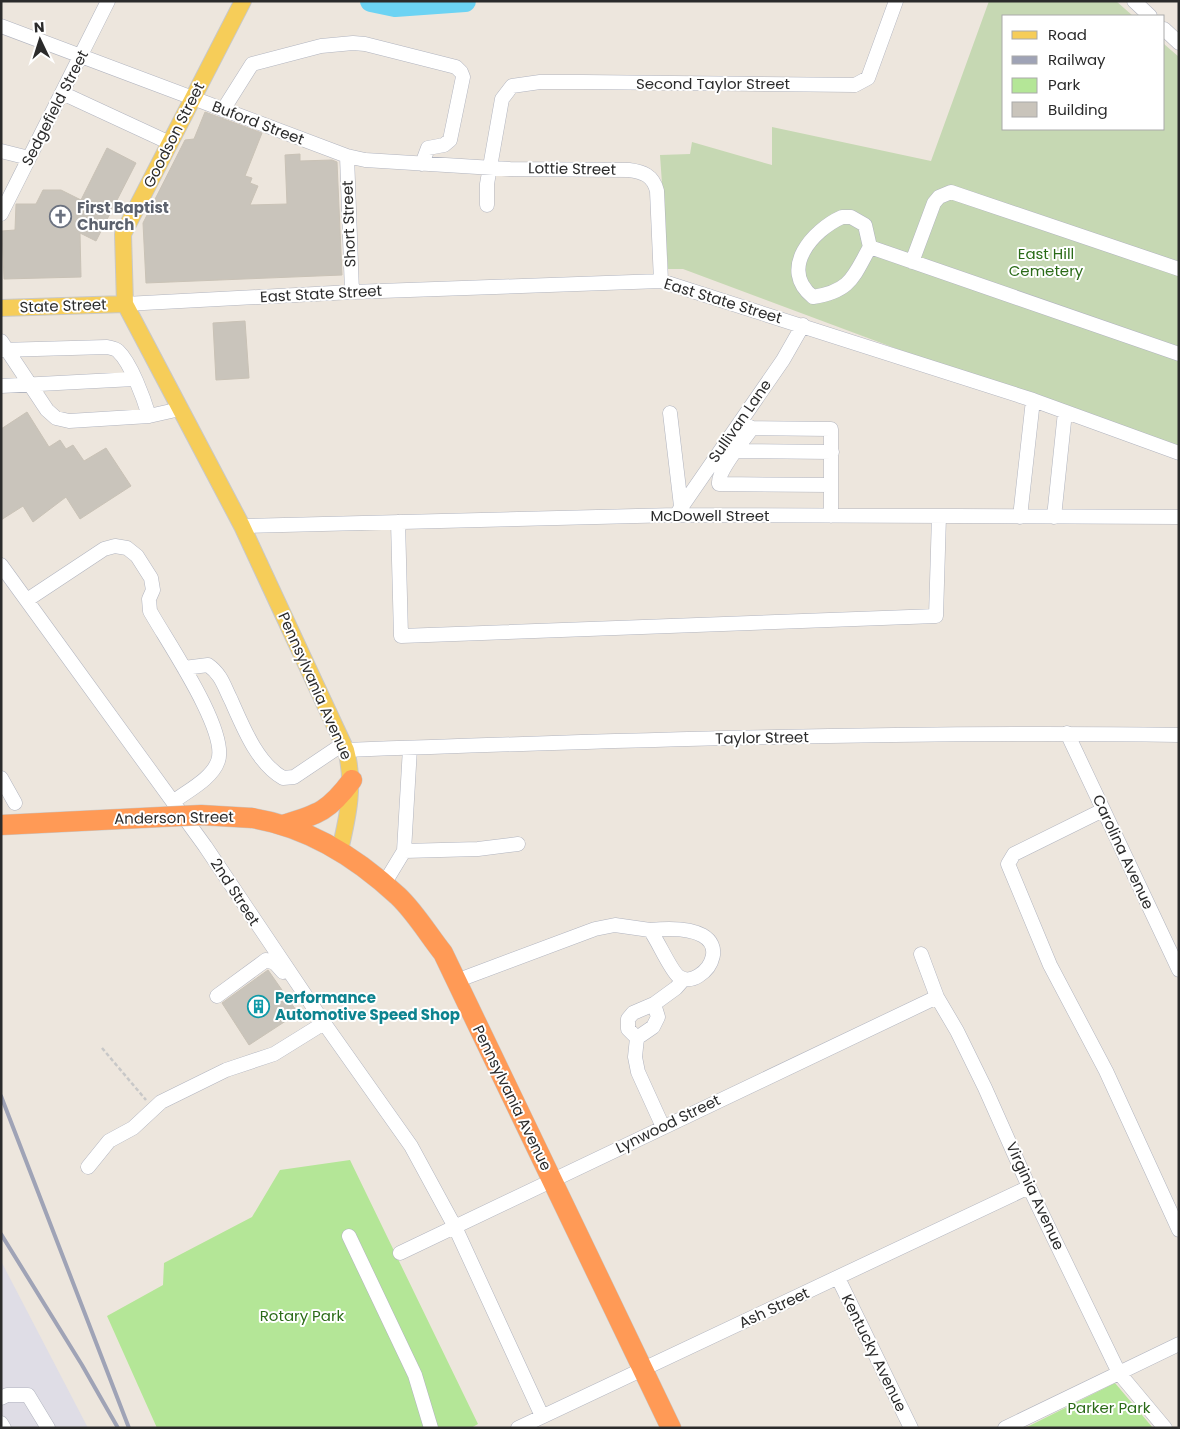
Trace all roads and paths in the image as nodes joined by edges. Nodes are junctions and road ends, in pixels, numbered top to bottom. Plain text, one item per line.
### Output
1 (108, 1) edge
2 (243, 1) edge
3 (896, 1) edge
4 (1, 26) edge
5 (1165, 30) edge
6 (1179, 43) edge
7 (80, 56) junction
8 (62, 93) junction
9 (194, 98) junction
10 (224, 110) junction
11 (170, 143) junction
12 (1, 151) edge
13 (347, 156) junction
14 (29, 158) junction
15 (422, 164) junction
16 (489, 167) junction
17 (487, 205) dead end
18 (1, 214) edge
19 (870, 247) junction
20 (912, 262) junction
21 (1179, 269) edge
22 (662, 281) junction
23 (352, 292) junction
24 (125, 304) junction
25 (1, 308) edge
26 (803, 325) junction
27 (3, 347) edge
28 (1179, 354) edge
29 (134, 379) junction
30 (1, 386) edge
31 (31, 386) junction
32 (1033, 400) junction
33 (180, 409) junction
34 (1065, 412) junction
35 (670, 413) dead end
36 (149, 416) junction
37 (746, 425) junction
38 (735, 451) junction
39 (832, 452) junction
40 (1179, 453) edge
41 (831, 485) junction
42 (679, 511) junction
43 (831, 516) junction
44 (939, 516) junction
45 (1020, 517) junction
46 (1054, 517) junction
47 (1179, 517) edge
48 (398, 522) junction
49 (242, 526) junction
50 (1, 565) edge
51 (26, 600) junction
52 (184, 668) junction
53 (1067, 734) junction
54 (1179, 735) edge
55 (345, 747) junction
56 (410, 748) junction
57 (1, 778) edge
58 (352, 780) junction
59 (173, 802) junction
60 (15, 803) dead end
61 (1102, 810) junction
62 (1, 825) edge
63 (283, 825) junction
64 (518, 844) dead end
65 (340, 850) junction
66 (404, 851) junction
67 (384, 884) junction
68 (650, 930) junction
69 (266, 939) junction
70 (921, 954) dead end
71 (266, 960) junction
72 (1179, 970) edge
73 (683, 980) junction
74 (456, 981) junction
75 (217, 996) dead end
76 (937, 996) junction
77 (654, 1004) junction
78 (318, 1027) junction
79 (637, 1038) junction
80 (102, 1048) dead end
81 (150, 1111) junction
82 (663, 1127) junction
83 (88, 1167) dead end
84 (552, 1180) junction
85 (1029, 1187) junction
86 (455, 1227) junction
87 (1179, 1230) edge
88 (349, 1236) dead end
89 (400, 1253) dead end
90 (838, 1278) junction
91 (1179, 1344) edge
92 (643, 1369) junction
93 (1119, 1373) junction
94 (1, 1398) edge
95 (542, 1416) junction
96 (1, 1423) edge
97 (4, 1428) edge
98 (48, 1428) edge
99 (431, 1428) edge
100 (518, 1428) edge
101 (671, 1428) edge
102 (911, 1428) edge
103 (1005, 1428) edge
104 (1165, 1428) edge

1 - 7 street, Sedgefield Street
2 - 9 main road, Goodson Street
3 - 16 street, Second Taylor Street
4 - 7 street, Buford Street
5 - 6 street
7 - 8 street, Sedgefield Street
7 - 9 street, Buford Street
8 - 11 street
8 - 14 street, Sedgefield Street
9 - 10 street, Buford Street
9 - 11 main road, Goodson Street
10 - 13 street, Buford Street
10 - 15 street
11 - 24 main road, Goodson Street
12 - 14 street
13 - 15 street, Lottie Street
13 - 23 street, Short Street
14 - 18 street, Sedgefield Street
15 - 16 street, Lottie Street
16 - 17 street
16 - 22 street, Lottie Street
19 - 19 street
19 - 20 street
20 - 21 street
20 - 28 street
22 - 23 street, East State Street
22 - 26 street, East State Street
23 - 24 street, East State Street
24 - 25 main road, State Street
24 - 33 main road, Pennsylvania Avenue
26 - 32 street, East State Street
26 - 37 street, Sullivan Lane
27 - 29 street
27 - 31 street
29 - 31 street
29 - 36 street
30 - 31 street
31 - 36 street
32 - 34 street, East State Street
32 - 45 street
33 - 36 street
33 - 49 main road, Pennsylvania Avenue
34 - 40 street, East State Street
34 - 46 street
35 - 42 street
37 - 38 street
37 - 39 street
37 - 42 street, Sullivan Lane
38 - 39 street
38 - 41 street
39 - 41 street
41 - 43 street
42 - 43 street, McDowell Street
42 - 48 street, McDowell Street
43 - 44 street, McDowell Street
44 - 45 street, McDowell Street
44 - 48 street
45 - 46 street, McDowell Street
46 - 47 street, McDowell Street
48 - 49 street, McDowell Street
49 - 55 main road, Pennsylvania Avenue
50 - 51 street, 2nd Street
51 - 52 street
51 - 59 street, 2nd Street
52 - 55 street
52 - 59 street
53 - 54 street, Taylor Street
53 - 56 street, Taylor Street
53 - 61 street, Carolina Avenue
55 - 56 street, Taylor Street
55 - 58 main road, Pennsylvania Avenue
56 - 66 street
57 - 60 street
58 - 63 highway
58 - 65 main road, Pennsylvania Avenue
59 - 69 street, 2nd Street
61 - 72 street, Carolina Avenue
61 - 87 street
62 - 63 highway, Anderson Street, bridge
63 - 65 highway, Anderson Street
64 - 66 street
65 - 67 highway, Pennsylvania Avenue
66 - 67 street
67 - 74 highway, Pennsylvania Avenue
68 - 73 street
68 - 73 street
68 - 74 street
69 - 71 street
69 - 78 street, 2nd Street
70 - 76 street, Virginia Avenue
71 - 75 street
71 - 78 street
73 - 77 street
74 - 84 highway, Pennsylvania Avenue
76 - 82 street, Lynwood Street
76 - 85 street, Virginia Avenue
77 - 79 street
77 - 79 street
78 - 81 street
78 - 86 street, 2nd Street
79 - 82 street
80 - 81 path
81 - 83 street
82 - 84 street, Lynwood Street
84 - 86 street, Lynwood Street
84 - 92 highway, Pennsylvania Avenue
85 - 90 street, Ash Street
85 - 93 street, Virginia Avenue
86 - 89 street, Lynwood Street
86 - 95 street, 2nd Street
88 - 99 street
90 - 92 street, Ash Street
90 - 102 street, Kentucky Avenue
91 - 93 street
92 - 95 street, Ash Street
92 - 101 highway, Pennsylvania Avenue
93 - 103 street
93 - 104 street, Virginia Avenue
94 - 98 street
95 - 100 street, Ash Street
96 - 97 street

